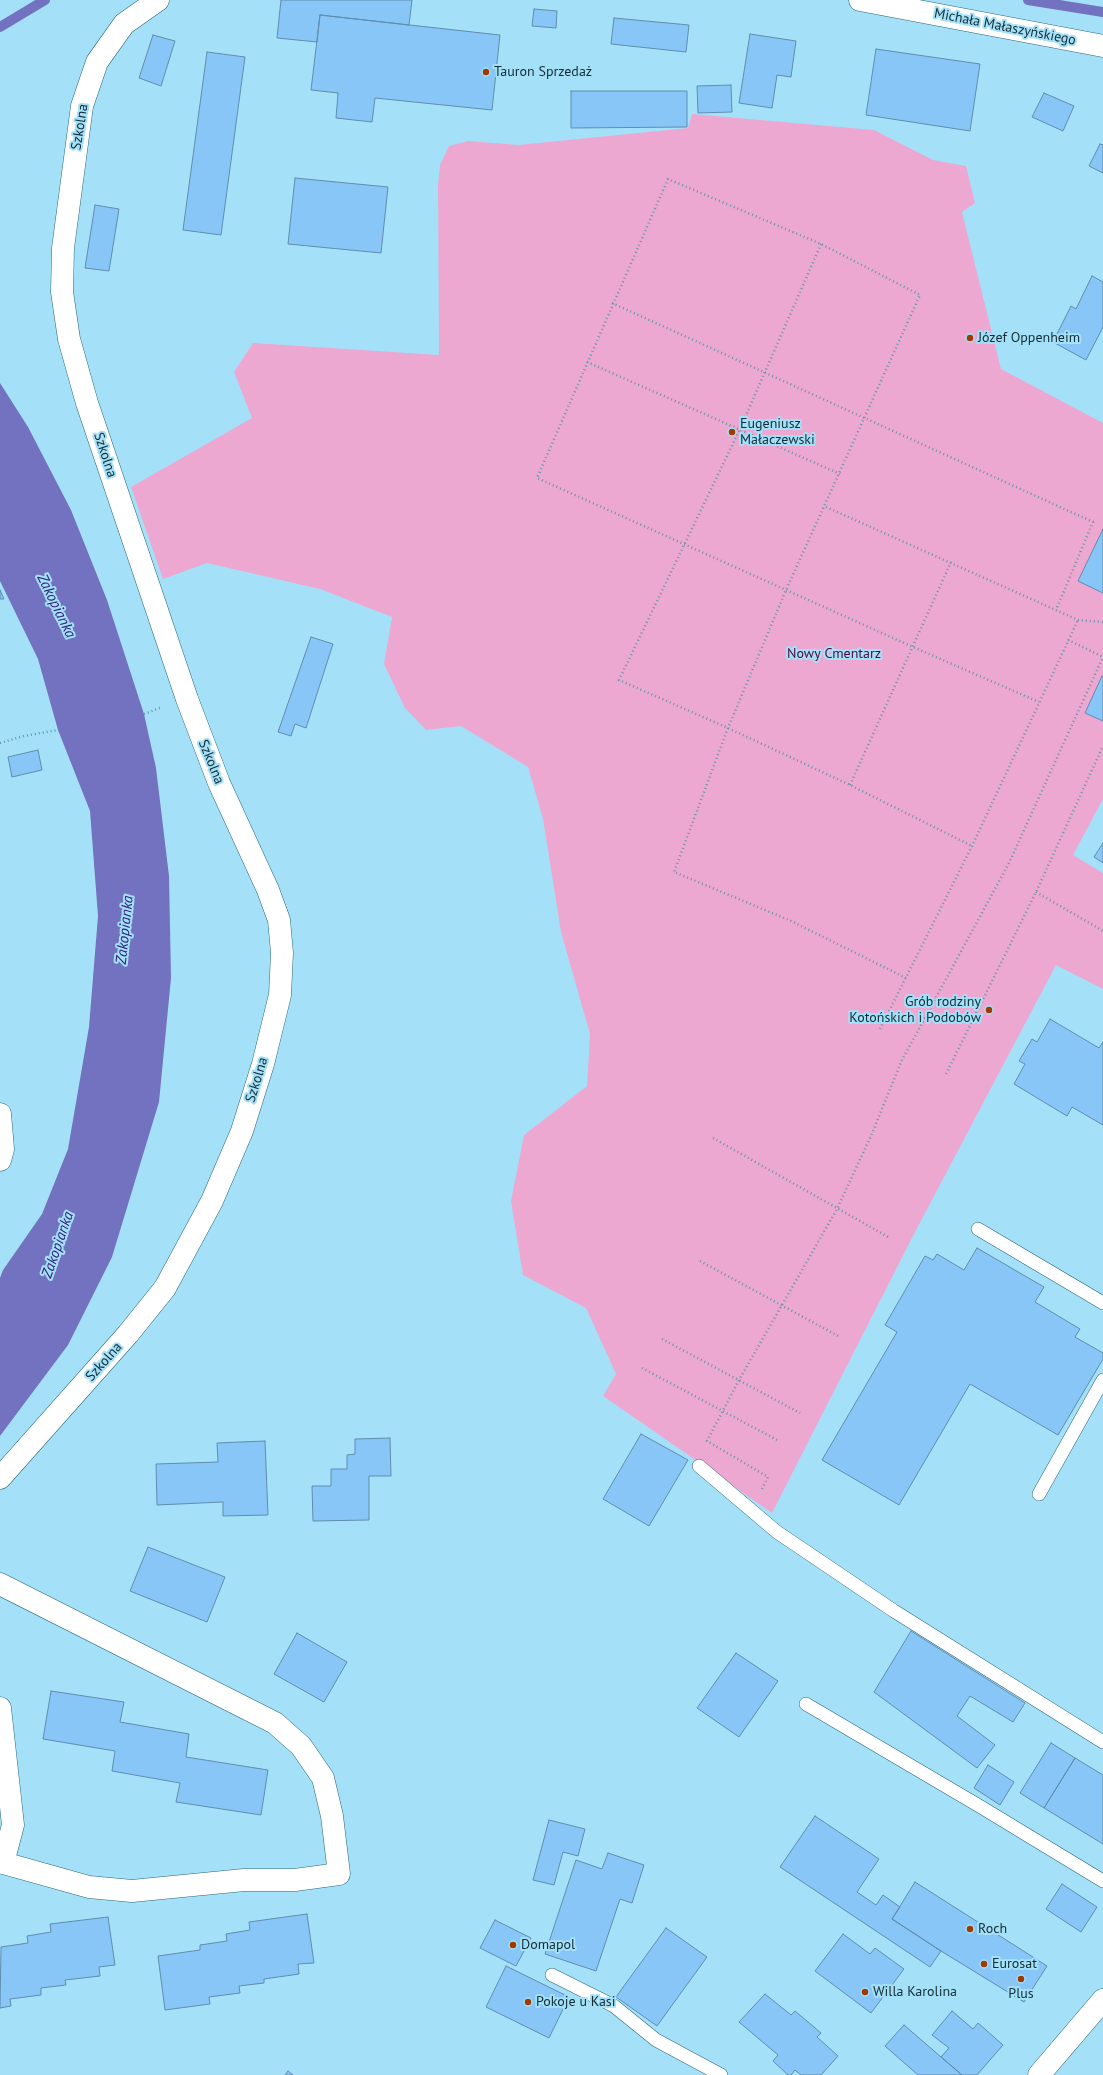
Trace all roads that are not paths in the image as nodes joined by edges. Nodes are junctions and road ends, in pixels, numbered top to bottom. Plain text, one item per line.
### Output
1 (158, 0) edge
2 (860, 0) edge
3 (1103, 46) edge
4 (0, 1114) edge
5 (0, 1160) edge
6 (978, 1229) dead end
7 (1103, 1303) edge
8 (1103, 1380) edge
9 (699, 1466) dead end
10 (0, 1478) edge
11 (1039, 1494) dead end
12 (0, 1584) edge
13 (806, 1704) dead end
14 (0, 1708) edge
15 (1103, 1742) edge
16 (2, 1863) edge
17 (1103, 1881) edge
18 (552, 1975) dead end
19 (1100, 2006) edge
20 (721, 2075) edge
21 (1039, 2075) edge

1 - 10 street, Szkolna
2 - 3 street, Michała Małaszyńskiego
4 - 5 street
6 - 7 lane
8 - 11 lane
9 - 15 lane
12 - 16 street
13 - 17 lane
14 - 16 street
18 - 20 lane
19 - 21 street

